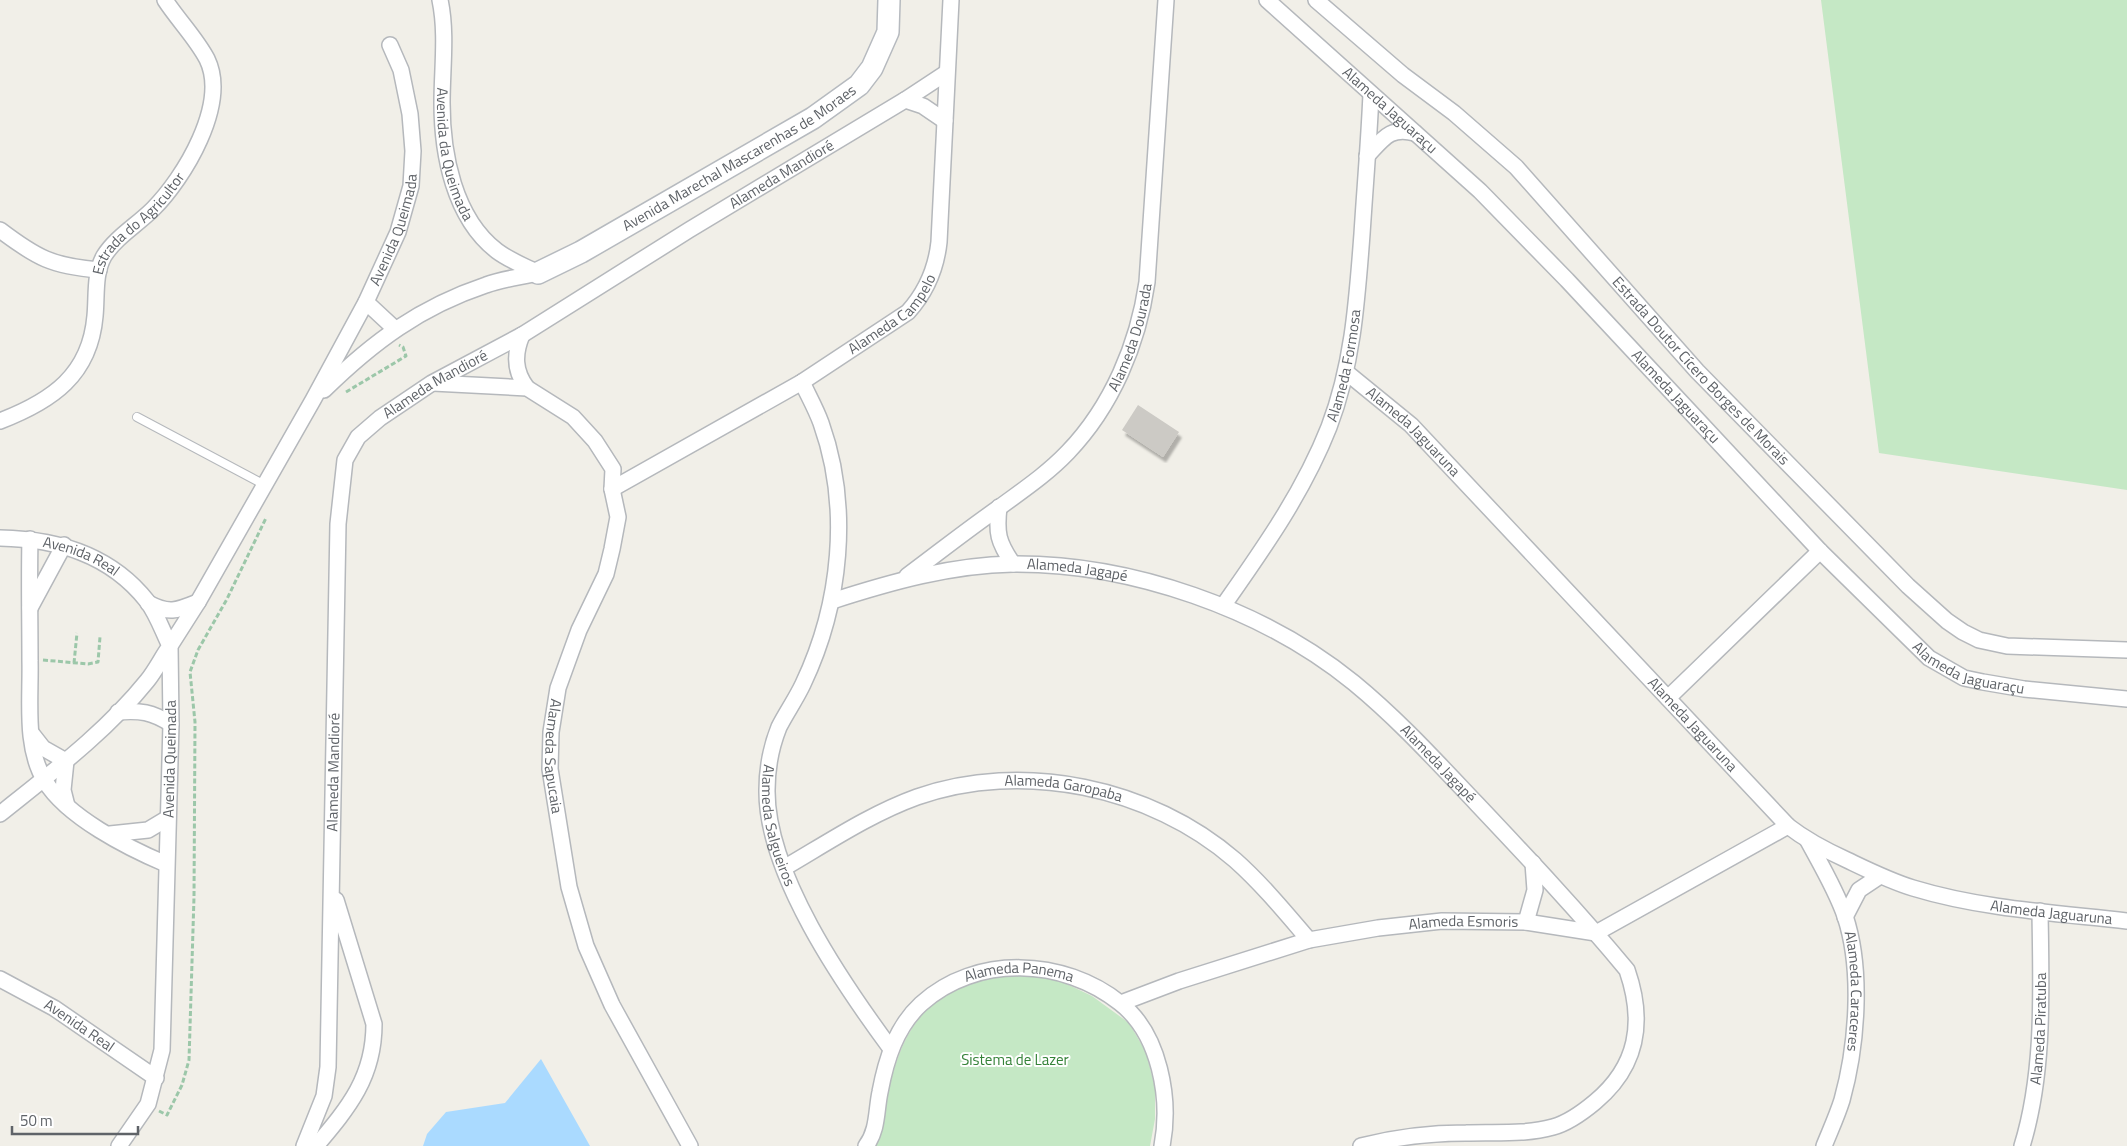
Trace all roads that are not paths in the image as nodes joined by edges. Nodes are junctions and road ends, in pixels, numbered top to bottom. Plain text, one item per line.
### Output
1 (165, 0) edge
2 (440, 0) edge
3 (889, 0) edge
4 (951, 0) edge
5 (1166, 0) edge
6 (1267, 0) edge
7 (1316, 0) edge
8 (390, 45) dead end
9 (946, 72) junction
10 (1372, 94) junction
11 (905, 100) junction
12 (945, 121) junction
13 (1415, 133) junction
14 (1367, 156) junction
15 (0, 230) edge
16 (99, 270) junction
17 (538, 273) junction
18 (366, 302) junction
19 (390, 332) junction
20 (522, 335) junction
21 (1346, 372) junction
22 (802, 382) junction
23 (432, 383) junction
24 (527, 388) junction
25 (313, 400) junction
26 (137, 417) dead end
27 (0, 421) edge
28 (265, 485) junction
29 (612, 490) junction
30 (999, 508) junction
31 (0, 538) edge
32 (30, 539) junction
33 (64, 546) junction
34 (1820, 551) junction
35 (1013, 564) junction
36 (903, 579) junction
37 (832, 601) junction
38 (198, 602) junction
39 (148, 603) junction
40 (1223, 606) junction
41 (28, 612) junction
42 (170, 646) junction
43 (2127, 650) edge
44 (1668, 698) junction
45 (2127, 699) edge
46 (118, 712) junction
47 (171, 724) junction
48 (31, 733) junction
49 (66, 761) junction
50 (44, 780) junction
51 (67, 806) junction
52 (0, 814) edge
53 (168, 818) junction
54 (1788, 826) junction
55 (110, 834) junction
56 (1808, 841) junction
57 (1533, 863) junction
58 (166, 864) junction
59 (784, 868) junction
60 (1880, 876) junction
61 (332, 886) junction
62 (2040, 911) junction
63 (1845, 917) junction
64 (2127, 921) edge
65 (1526, 922) junction
66 (1596, 933) junction
67 (1309, 940) junction
68 (356, 969) junction
69 (330, 972) junction
70 (0, 979) edge
71 (1121, 1003) junction
72 (891, 1049) junction
73 (156, 1078) junction
74 (324, 1096) junction
75 (348, 1106) junction
76 (1523, 1139) edge
77 (119, 1146) edge
78 (304, 1146) edge
79 (316, 1146) edge
80 (690, 1146) edge
81 (866, 1146) edge
82 (1162, 1146) edge
83 (1361, 1146) edge
84 (1824, 1146) edge
85 (2022, 1146) edge

1 - 16 street, Estrada do Agricultor
2 - 17 street, Avenida da Queimada
3 - 17 street, Avenida Marechal Mascarenhas de Moraes
4 - 9 street, Alameda Campelo
5 - 30 street, Alameda Dourada
6 - 10 street, Alameda Jaguaraçu
7 - 43 street, Estrada Doutor Cícero Borges de Morais
8 - 18 street, Avenida Queimada
9 - 11 street, Alameda Mandioré
9 - 12 street, Alameda Campelo
10 - 13 street, Alameda Jaguaraçu
10 - 14 street, Alameda Formosa
11 - 12 street
11 - 20 street, Alameda Mandioré
12 - 22 street, Alameda Campelo
13 - 14 street
13 - 34 street, Alameda Jaguaraçu
14 - 21 street, Alameda Formosa
15 - 16 street
16 - 27 street, Estrada do Agricultor
17 - 19 street, Avenida Queimada
18 - 19 street
18 - 25 street, Avenida Queimada
19 - 25 street, Avenida Queimada
20 - 23 street, Alameda Mandioré
20 - 24 street
21 - 40 street, Alameda Formosa
21 - 44 street, Alameda Jaguaruna
22 - 29 street, Alameda Campelo
22 - 37 street, Alameda Salgueiros
23 - 24 street, Alameda Sapucaia
23 - 61 street, Alameda Mandioré
24 - 29 street, Alameda Sapucaia
25 - 28 street, Avenida Queimada
26 - 28 lane
28 - 38 street, Avenida Queimada
29 - 80 street, Alameda Sapucaia
30 - 35 street
30 - 36 street, Alameda Dourada
31 - 32 street, Avenida Real
32 - 33 street, Avenida Real
32 - 41 street
33 - 39 street, Avenida Real
33 - 41 street
34 - 44 street
34 - 45 street, Alameda Jaguaraçu
35 - 36 street, Alameda Jagapé
35 - 40 street, Alameda Jagapé
36 - 37 street, Alameda Jagapé
37 - 59 street, Alameda Salgueiros
38 - 39 street
38 - 42 street, Avenida Queimada
39 - 42 street, Avenida Real
40 - 57 street, Alameda Jagapé
41 - 48 street
42 - 46 street
42 - 47 street, Avenida Queimada
44 - 54 street, Alameda Jaguaruna
46 - 47 street
46 - 49 street
47 - 53 street, Avenida Queimada
48 - 49 street
48 - 50 street
49 - 50 street
49 - 51 street
50 - 51 street
50 - 52 street
51 - 55 street
53 - 55 street
53 - 58 street, Avenida Queimada
54 - 56 street, Alameda Jaguaruna
54 - 66 street
55 - 58 street
56 - 60 street, Alameda Jaguaruna
56 - 63 street, Alameda Caraceres
57 - 65 street
57 - 66 street, Alameda Jagapé
58 - 73 street, Avenida Queimada
59 - 67 street, Alameda Garopaba
59 - 72 street, Alameda Salgueiros
60 - 62 street, Alameda Jaguaruna
60 - 63 street
61 - 68 street, Alameda Mandioré
61 - 69 street, Alameda Mandioré
62 - 64 street, Alameda Jaguaruna
62 - 85 street, Alameda Piratuba
63 - 84 street, Alameda Caraceres
65 - 66 street, Alameda Esmoris
65 - 67 street, Alameda Esmoris
66 - 76 street, Alameda Jagapé
67 - 71 street, Alameda Esmoris
68 - 69 street
68 - 75 street, Alameda Mandioré
69 - 74 street, Alameda Mandioré
70 - 73 street, Avenida Real
71 - 72 street, Alameda Panema
71 - 82 street, Alameda Panema
72 - 81 street, Alameda Panema
73 - 77 street, Avenida Queimada
74 - 75 street
74 - 78 street, Alameda Mandioré
75 - 79 street, Alameda Mandioré
76 - 83 street, Alameda Jagapé

